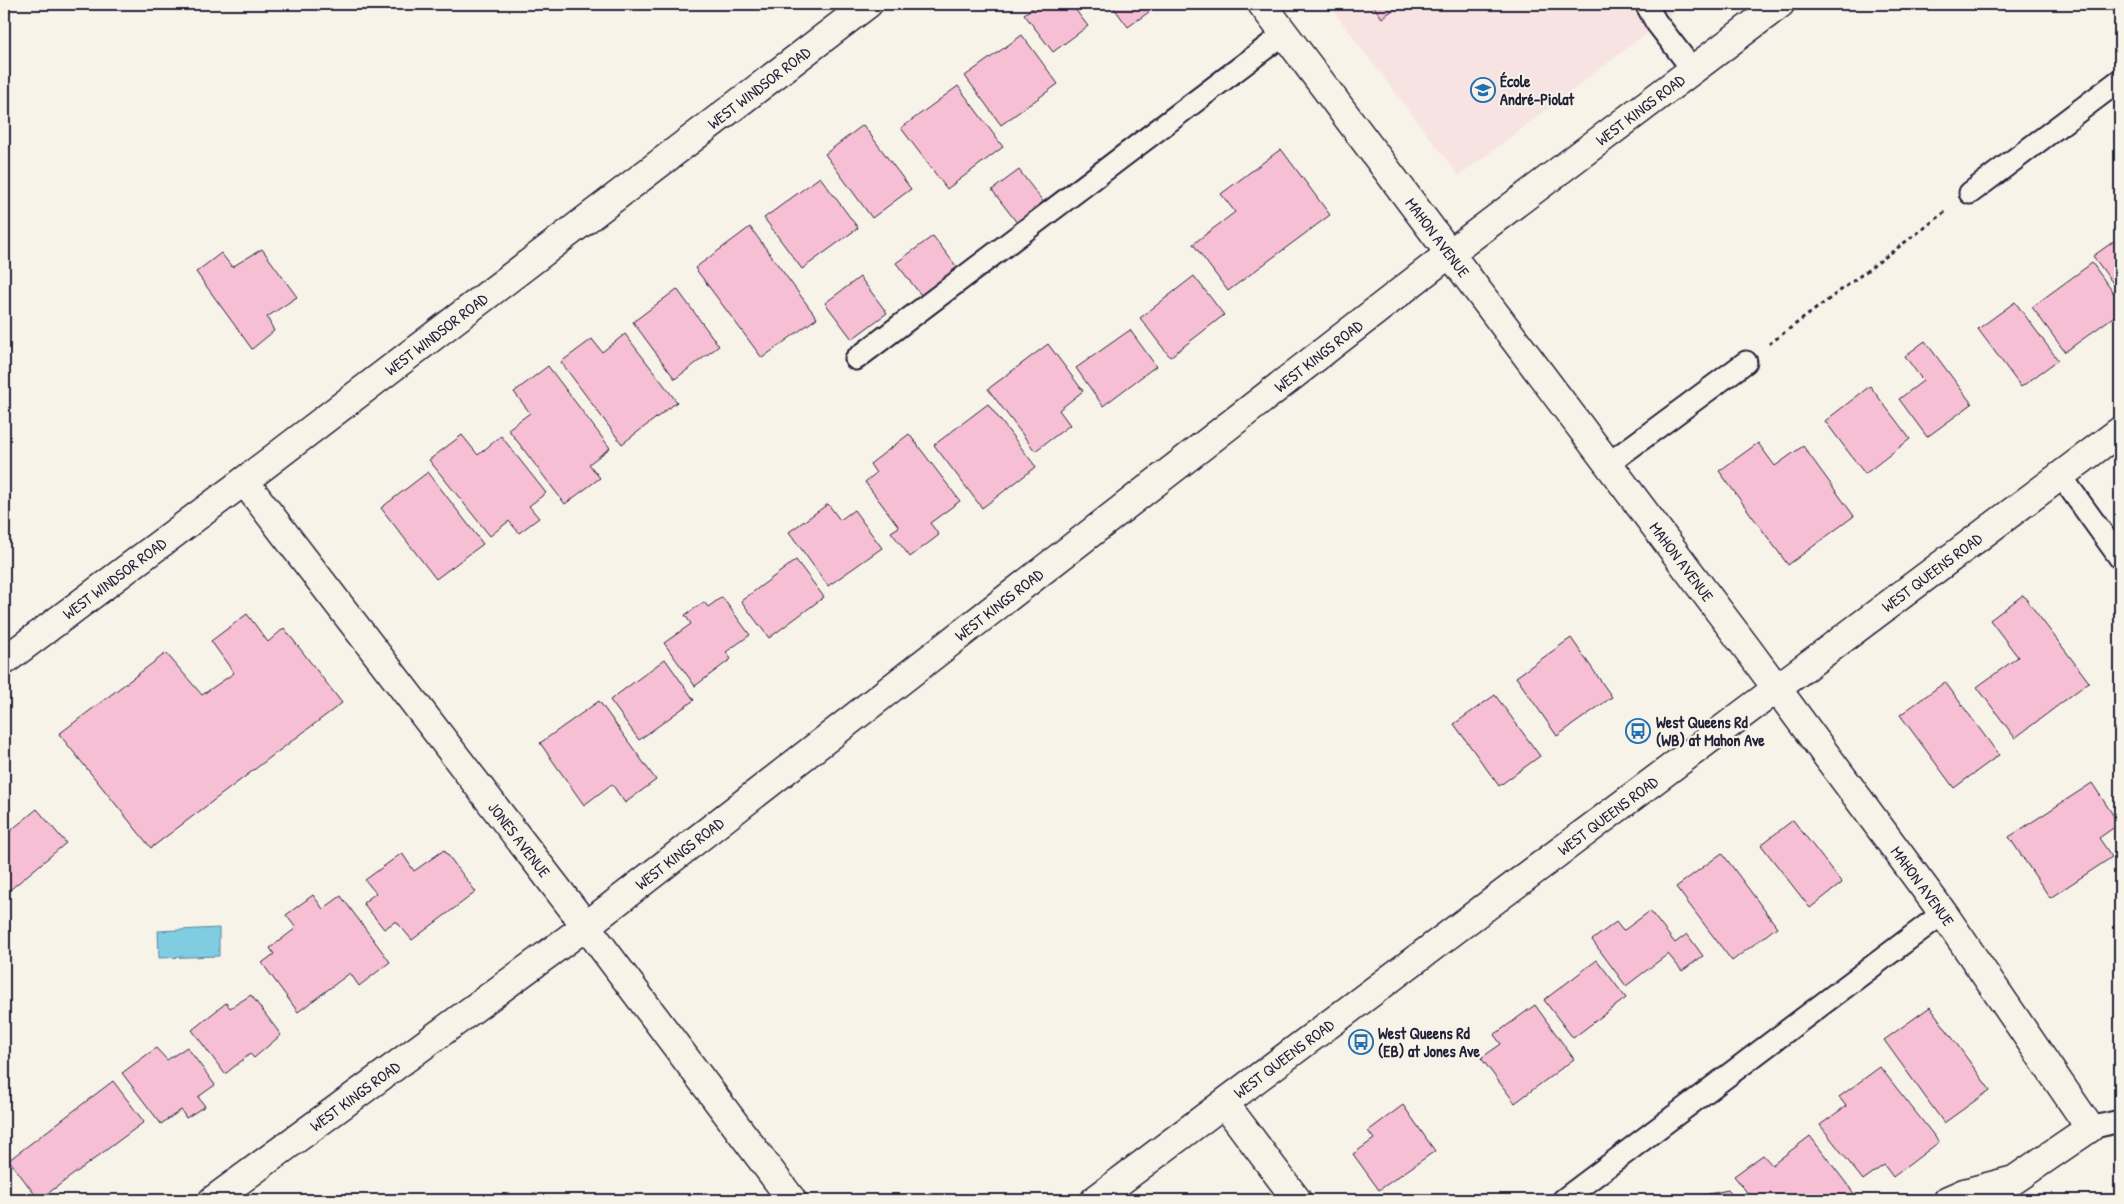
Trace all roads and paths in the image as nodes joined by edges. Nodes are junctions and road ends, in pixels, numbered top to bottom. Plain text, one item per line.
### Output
1 (868, 4) edge
2 (1262, 4) edge
3 (1646, 4) edge
4 (1780, 4) edge
5 (1284, 34) junction
6 (1693, 70) junction
7 (2120, 80) edge
8 (1970, 193) joint
9 (1449, 254) junction
10 (856, 359) dead end
11 (1746, 362) joint
12 (2120, 431) edge
13 (1608, 464) junction
14 (2061, 476) junction
15 (244, 481) junction
16 (2120, 558) edge
17 (4, 661) edge
18 (1776, 688) junction
19 (1943, 912) junction
20 (586, 926) junction
21 (1225, 1104) junction
22 (2120, 1120) edge
23 (2090, 1128) junction
24 (2010, 1190) edge
25 (213, 1200) edge
26 (792, 1200) edge
27 (1095, 1200) edge
28 (1297, 1200) edge
29 (1562, 1200) edge
30 (1948, 1200) edge

1 - 15 street, WEST WINDSOR ROAD
2 - 5 street, MAHON AVENUE
3 - 6 lane
4 - 6 street, WEST KINGS ROAD
5 - 9 street, MAHON AVENUE
5 - 10 lane
6 - 9 street, WEST KINGS ROAD
7 - 8 lane
8 - 11 path
9 - 13 street, MAHON AVENUE
9 - 20 street, WEST KINGS ROAD
11 - 13 lane
12 - 14 street, WEST QUEENS ROAD
13 - 18 street, MAHON AVENUE
14 - 16 lane
14 - 18 street, WEST QUEENS ROAD
15 - 17 street, WEST WINDSOR ROAD
15 - 20 street, JONES AVENUE
18 - 19 street, MAHON AVENUE
18 - 21 street, WEST QUEENS ROAD
19 - 23 street, MAHON AVENUE
19 - 29 lane
20 - 25 street, WEST KINGS ROAD
20 - 26 street, JONES AVENUE
21 - 27 street, WEST QUEENS ROAD
21 - 28 street
22 - 23 lane
23 - 24 street
24 - 30 street

